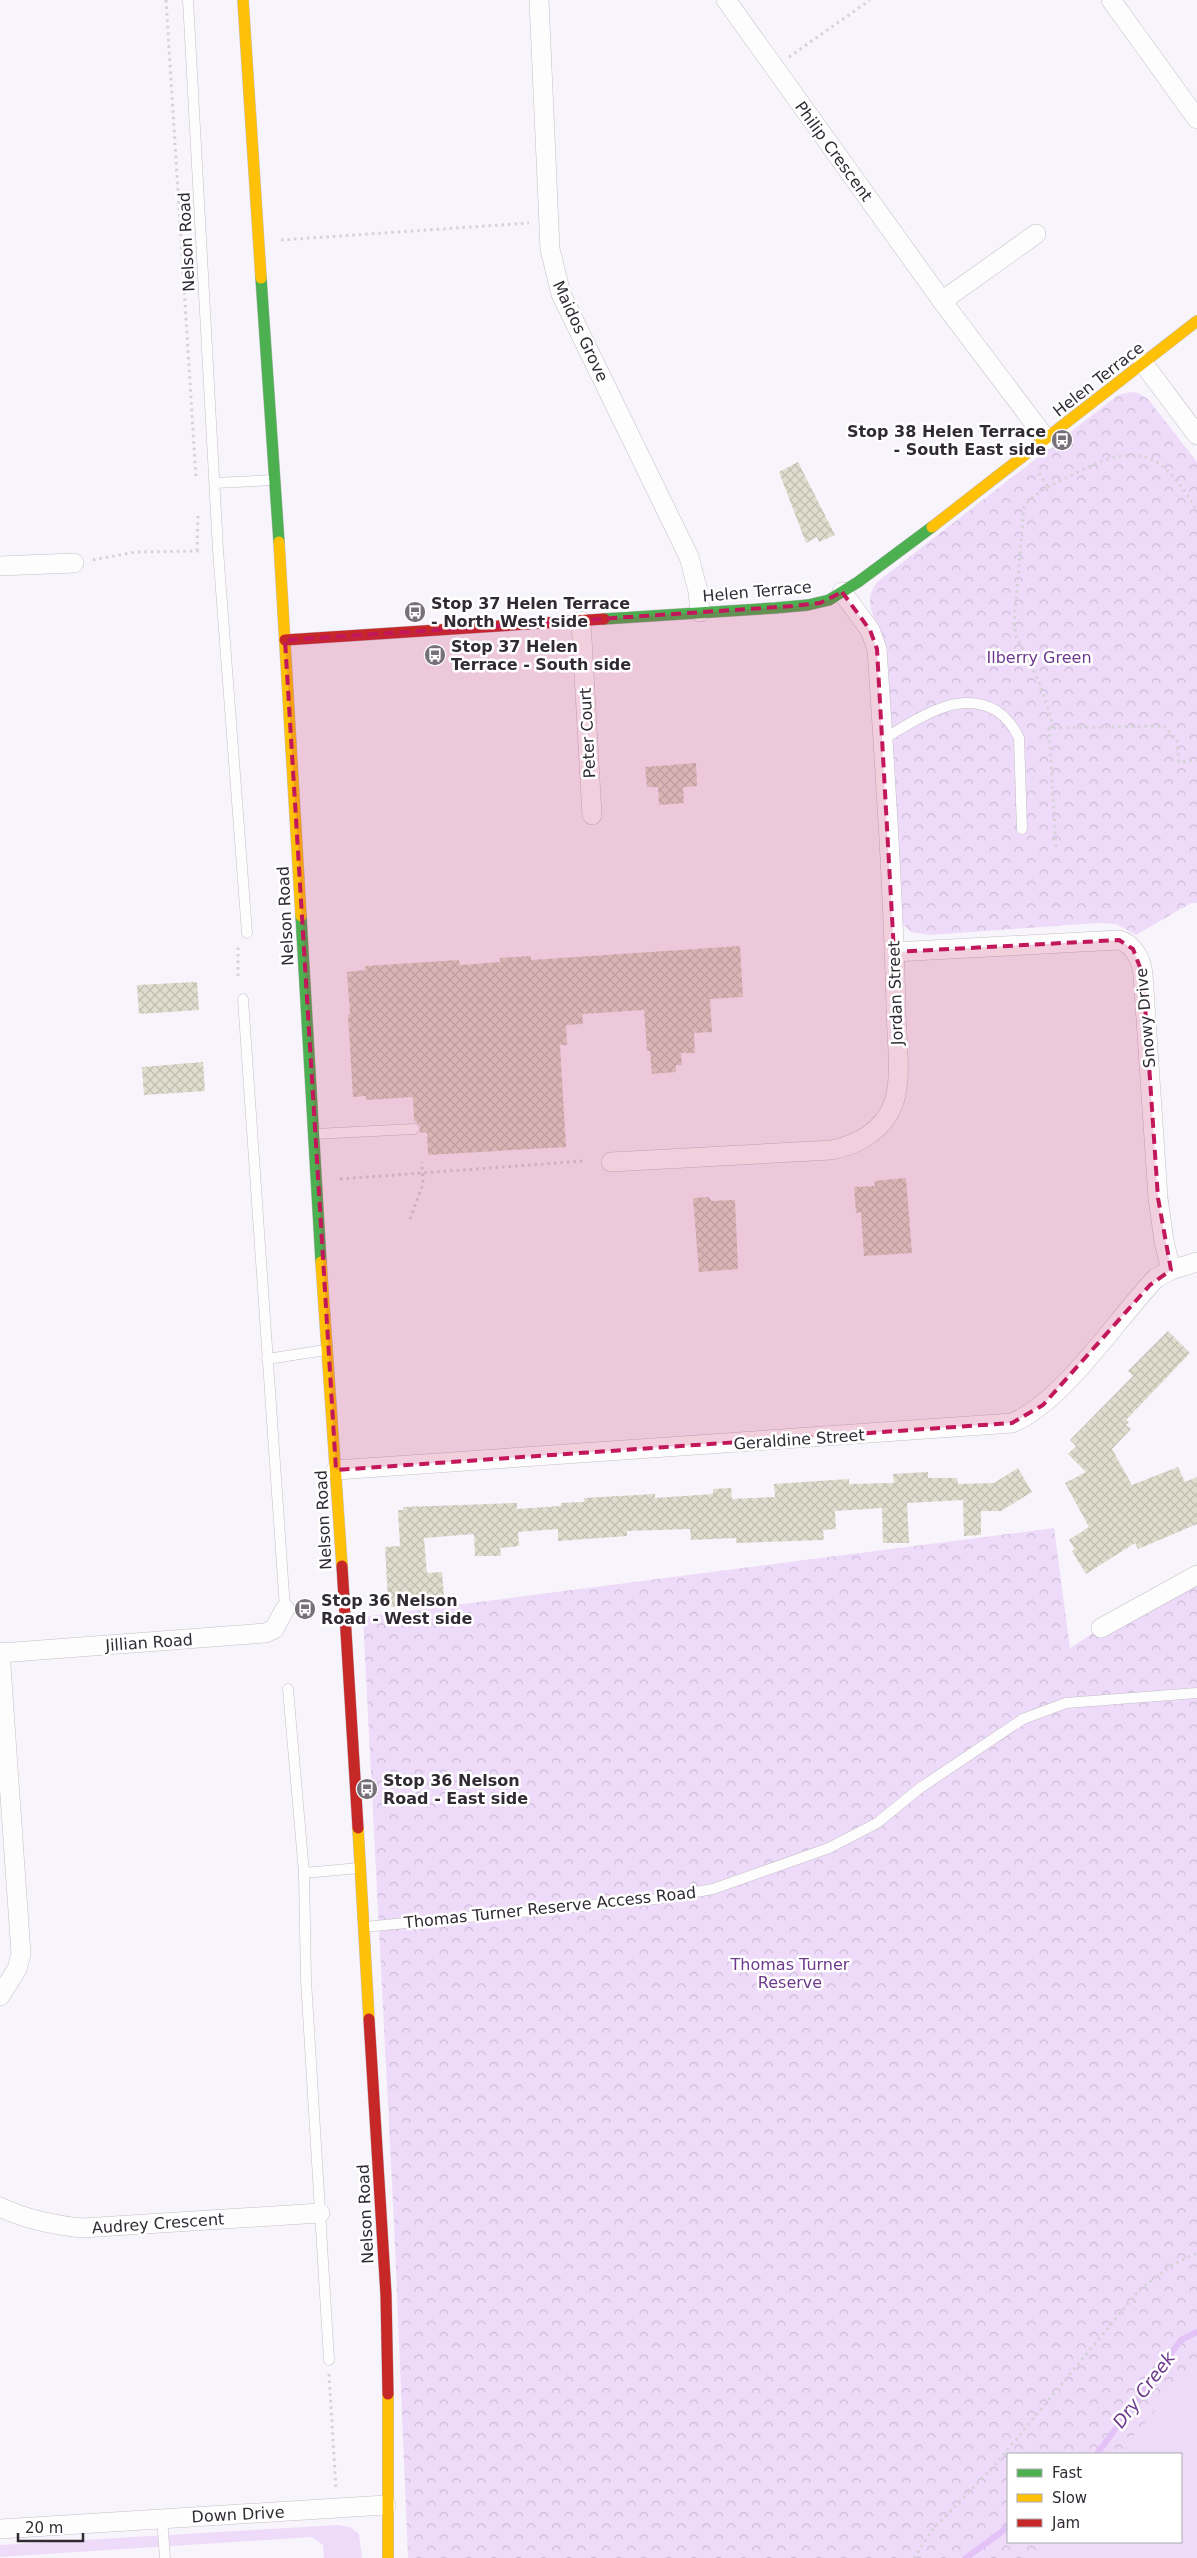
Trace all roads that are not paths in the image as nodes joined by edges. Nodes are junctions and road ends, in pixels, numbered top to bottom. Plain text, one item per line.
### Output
1 (188, 0) edge
2 (243, 0) edge
3 (539, 0) edge
4 (726, 0) edge
5 (1111, 0) edge
6 (1197, 120) edge
7 (1036, 234) dead end
8 (942, 301) junction
9 (1197, 321) edge
10 (1143, 364) junction
11 (1197, 435) edge
12 (1047, 440) junction
13 (274, 480) junction
14 (215, 483) junction
15 (81, 562) road end
16 (0, 566) edge
17 (842, 592) junction
18 (700, 612) junction
19 (581, 621) junction
20 (286, 640) junction
21 (882, 740) junction
22 (592, 815) dead end
23 (1022, 829) dead end
24 (247, 934) dead end
25 (894, 952) junction
26 (243, 1000) dead end
27 (414, 1129) dead end
28 (314, 1134) junction
29 (611, 1162) dead end
30 (1197, 1262) edge
31 (1171, 1270) junction
32 (326, 1350) junction
33 (267, 1358) junction
34 (336, 1470) junction
35 (1197, 1575) edge
36 (285, 1609) joint
37 (1101, 1628) dead end
38 (0, 1652) edge
39 (288, 1689) dead end
40 (1197, 1693) edge
41 (359, 1868) junction
42 (304, 1873) junction
43 (363, 1927) junction
44 (0, 1996) edge
45 (2, 2210) edge
46 (320, 2213) junction
47 (329, 2360) road end
48 (386, 2505) junction
49 (162, 2518) junction
50 (0, 2529) edge
51 (165, 2558) edge
52 (388, 2558) edge

1 - 14 lane, Nelson Road
2 - 13 main road, Nelson Road
3 - 18 street, Maidos Grove
4 - 8 street, Philip Crescent
5 - 6 street
7 - 8 street
8 - 12 street, Philip Crescent
9 - 10 main road, Helen Terrace
10 - 11 street
10 - 12 main road, Helen Terrace
12 - 17 main road, Helen Terrace
13 - 14 lane
13 - 20 main road, Nelson Road
14 - 24 lane, Nelson Road
15 - 16 street
17 - 18 main road, Helen Terrace
17 - 21 street, Jordan Street
18 - 19 main road, Helen Terrace
19 - 20 main road, Helen Terrace
19 - 22 street, Peter Court
20 - 28 main road, Nelson Road
21 - 23 lane
21 - 25 street, Jordan Street
25 - 29 street, Jordan Street
25 - 31 street, Snowy Drive
26 - 33 lane
27 - 28 lane
28 - 32 main road, Nelson Road
30 - 31 street, Geraldine Street
31 - 34 street, Geraldine Street
32 - 33 lane
32 - 34 main road, Nelson Road
33 - 36 lane
34 - 41 main road, Nelson Road
35 - 37 street
36 - 38 street, Jillian Road
38 - 44 street
39 - 42 lane
40 - 43 lane, Thomas Turner Reserve Access Road
41 - 42 lane
41 - 43 main road, Nelson Road
42 - 46 lane
43 - 48 main road, Nelson Road
45 - 46 street, Audrey Crescent
46 - 47 lane
48 - 49 street, Down Drive
48 - 52 main road, Nelson Road
49 - 50 street, Down Drive
49 - 51 lane

